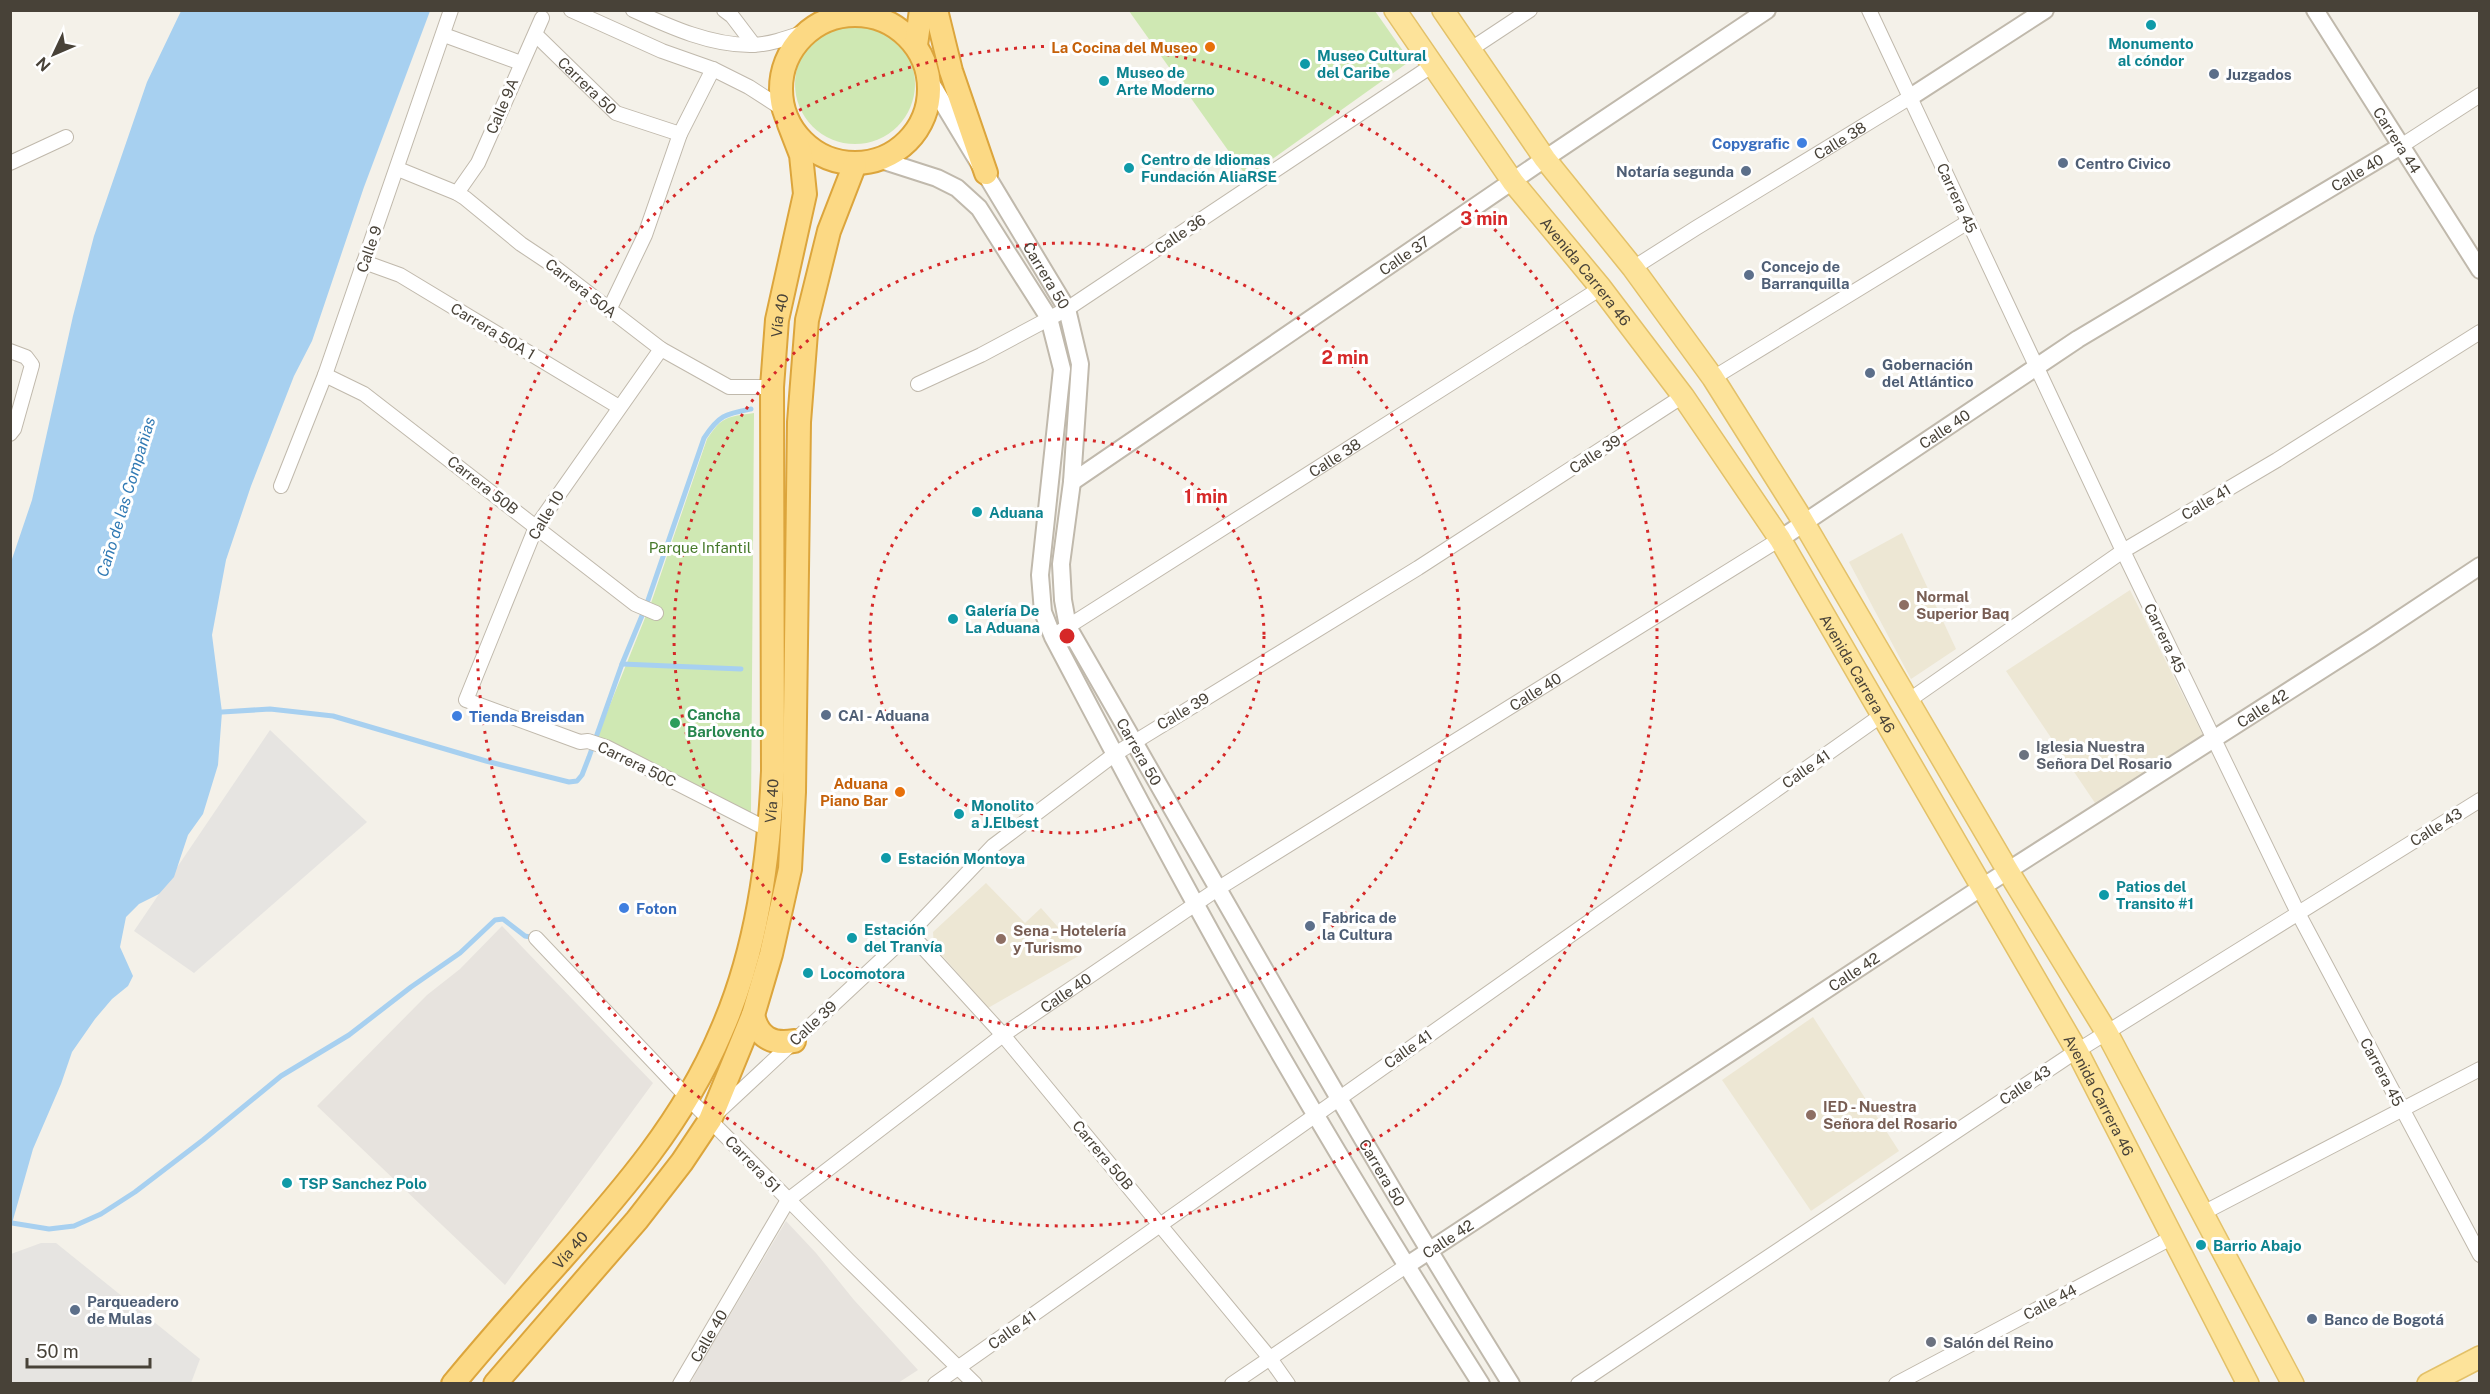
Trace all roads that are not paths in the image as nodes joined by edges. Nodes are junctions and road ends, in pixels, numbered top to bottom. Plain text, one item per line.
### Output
1 (451, 10) edge
2 (571, 10) edge
3 (633, 10) edge
4 (724, 10) edge
5 (921, 10) edge
6 (936, 10) edge
7 (1395, 10) edge
8 (1443, 10) edge
9 (1530, 10) edge
10 (1767, 10) edge
11 (1869, 10) edge
12 (2044, 10) edge
13 (2315, 10) edge
14 (542, 18) dead end
15 (821, 21) edge
16 (536, 35) junction
17 (444, 36) junction
18 (754, 45) junction
19 (916, 45) junction
20 (1471, 49) junction
21 (521, 63) junction
22 (1433, 65) junction
23 (713, 69) junction
24 (929, 80) junction
25 (2480, 95) edge
26 (1909, 98) junction
27 (786, 117) junction
28 (680, 134) junction
29 (66, 137) dead end
30 (2401, 146) junction
31 (1545, 159) junction
32 (881, 160) junction
33 (10, 163) edge
34 (855, 164) junction
35 (398, 169) junction
36 (986, 172) junction
37 (1513, 182) junction
38 (457, 193) junction
39 (1968, 222) junction
40 (364, 262) junction
41 (1634, 268) junction
42 (2480, 270) edge
43 (1602, 288) junction
44 (1067, 309) junction
45 (609, 310) junction
46 (1049, 318) junction
47 (2480, 332) edge
48 (661, 349) junction
49 (10, 351) edge
50 (2037, 365) junction
51 (325, 375) junction
52 (1713, 378) junction
53 (918, 384) dead end
54 (772, 387) junction
55 (1683, 396) junction
56 (619, 407) junction
57 (10, 434) edge
58 (1072, 482) junction
59 (281, 486) dead end
60 (1804, 524) junction
61 (536, 527) junction
62 (1780, 539) junction
63 (2123, 551) junction
64 (2480, 566) edge
65 (656, 613) dead end
66 (1068, 627) junction
67 (1052, 635) junction
68 (466, 700) joint
69 (1908, 701) junction
70 (1882, 715) junction
71 (2214, 739) junction
72 (1134, 742) junction
73 (1115, 754) junction
74 (2480, 800) edge
75 (770, 828) junction
76 (2008, 871) junction
77 (1983, 887) junction
78 (1219, 888) junction
79 (1195, 904) junction
80 (2298, 913) junction
81 (910, 933) junction
82 (536, 938) dead end
83 (753, 1015) junction
84 (2107, 1033) junction
85 (1003, 1035) junction
86 (794, 1041) junction
87 (2077, 1051) junction
88 (2480, 1069) edge
89 (688, 1098) junction
90 (1338, 1099) junction
91 (2401, 1108) junction
92 (1315, 1114) junction
93 (710, 1120) junction
94 (788, 1200) junction
95 (2203, 1213) junction
96 (1161, 1225) junction
97 (2173, 1237) junction
98 (1429, 1252) junction
99 (2480, 1255) edge
100 (1406, 1266) junction
101 (1269, 1357) junction
102 (2480, 1357) edge
103 (960, 1367) junction
104 (453, 1383) edge
105 (495, 1383) edge
106 (680, 1383) edge
107 (935, 1383) edge
108 (975, 1383) edge
109 (1232, 1383) edge
110 (1288, 1383) edge
111 (1481, 1383) edge
112 (1511, 1383) edge
113 (1578, 1383) edge
114 (1896, 1383) edge
115 (2248, 1383) edge
116 (2293, 1383) edge
117 (2428, 1383) edge

1 - 17 street, Calle 9
2 - 23 street
3 - 18 street
4 - 18 street
5 - 19 highway
6 - 36 highway
7 - 22 main road, Avenida Carrera 46
8 - 20 main road, Avenida Carrera 46
9 - 20 street
10 - 31 street, Calle 37
11 - 26 street, Carrera 45
12 - 26 street, Calle 38
13 - 30 street, Carrera 44
14 - 16 street, Calle 9A
15 - 18 street
15 - 19 highway
15 - 27 highway
16 - 21 street, Calle 9A
16 - 28 street, Carrera 50
17 - 21 street
17 - 35 street, Calle 9
19 - 24 highway
20 - 31 main road, Avenida Carrera 46
21 - 38 street, Calle 9A
22 - 37 main road, Avenida Carrera 46
22 - 44 street, Calle 36
23 - 27 street
23 - 28 street
24 - 32 highway
24 - 36 street, Carrera 50
25 - 30 street, Calle 40
26 - 39 street, Carrera 45
26 - 41 street, Calle 38
27 - 34 highway
27 - 54 highway, Vía 40
28 - 45 street
29 - 33 street
30 - 42 street, Carrera 44
30 - 50 street, Calle 40
31 - 37 street, Calle 37
31 - 41 main road, Avenida Carrera 46
32 - 34 highway
32 - 46 street, Carrera 50
34 - 83 highway, Vía 40
35 - 38 street, Carrera 50A
35 - 40 street, Calle 9
36 - 44 street, Carrera 50
37 - 43 main road, Avenida Carrera 46
37 - 58 street, Calle 37
38 - 45 street, Carrera 50A
39 - 50 street, Carrera 45
39 - 52 street
40 - 51 street, Calle 9
40 - 56 street, Carrera 50A 1
41 - 52 main road, Avenida Carrera 46
43 - 55 main road, Avenida Carrera 46
43 - 66 street, Calle 38
44 - 46 street, Calle 36
44 - 58 street, Carrera 50
45 - 48 street, Carrera 50A
46 - 53 street, Calle 36
46 - 67 street, Carrera 50
47 - 63 street, Calle 41
48 - 54 street, Carrera 50A
48 - 56 street, Calle 10
49 - 57 street
50 - 60 street, Calle 40
50 - 63 street, Carrera 45
51 - 59 street, Calle 9
51 - 61 street, Carrera 50B
52 - 60 main road, Avenida Carrera 46
54 - 75 highway, Vía 40
55 - 62 main road, Avenida Carrera 46
55 - 72 street, Calle 39
56 - 61 street, Calle 10
58 - 66 street, Carrera 50
60 - 62 street, Calle 40
60 - 69 main road, Avenida Carrera 46
61 - 65 street, Carrera 50B
61 - 68 street, Calle 10
62 - 70 main road, Avenida Carrera 46
62 - 78 street, Calle 40
63 - 69 street, Calle 41
63 - 71 street, Carrera 45
64 - 71 street, Calle 42
66 - 67 street, Calle 38
66 - 72 street, Carrera 50
67 - 73 street, Carrera 50
68 - 75 street, Carrera 50C
69 - 76 main road, Avenida Carrera 46
70 - 77 main road, Avenida Carrera 46
70 - 90 street, Calle 41
71 - 76 street, Calle 42
71 - 80 street, Carrera 45
72 - 73 street, Calle 39
72 - 78 street, Carrera 50
73 - 79 street, Carrera 50
73 - 81 street, Calle 39
74 - 80 street, Calle 43
75 - 89 highway, Vía 40
76 - 77 street, Calle 42
76 - 84 main road, Avenida Carrera 46
77 - 87 main road, Avenida Carrera 46
77 - 98 street, Calle 42
78 - 79 street, Calle 40
78 - 90 street, Carrera 50
79 - 85 street, Calle 40
79 - 92 street, Carrera 50
80 - 84 street, Calle 43
80 - 91 street, Carrera 45
81 - 85 street, Carrera 50B
81 - 86 street, Calle 39
82 - 89 street, Carrera 51
83 - 86 highway
83 - 93 highway, Vía 40
84 - 87 street, Calle 43
84 - 95 main road, Avenida Carrera 46
85 - 94 street, Calle 40
85 - 96 street, Carrera 50B
86 - 93 street, Calle 39
87 - 97 main road, Avenida Carrera 46
87 - 113 street, Calle 43
88 - 91 street
89 - 93 street, Carrera 51
89 - 104 highway, Vía 40
90 - 92 street, Calle 41
90 - 98 street, Carrera 50
91 - 95 street
91 - 99 street, Carrera 45
92 - 96 street, Calle 41
92 - 100 street, Carrera 50
93 - 94 street, Carrera 51
93 - 105 highway, Vía 40
94 - 103 street, Carrera 51
94 - 106 street, Calle 40
95 - 116 main road, Avenida Carrera 46
96 - 101 street, Carrera 50B
96 - 103 street, Calle 41
97 - 114 street, Calle 44
97 - 115 main road, Avenida Carrera 46
98 - 100 street, Calle 42
98 - 112 street, Carrera 50
100 - 101 street, Calle 42
100 - 111 street, Carrera 50
101 - 109 street, Calle 42
101 - 110 street, Carrera 50B
102 - 117 main road
103 - 107 street, Calle 41
103 - 108 street, Carrera 51

